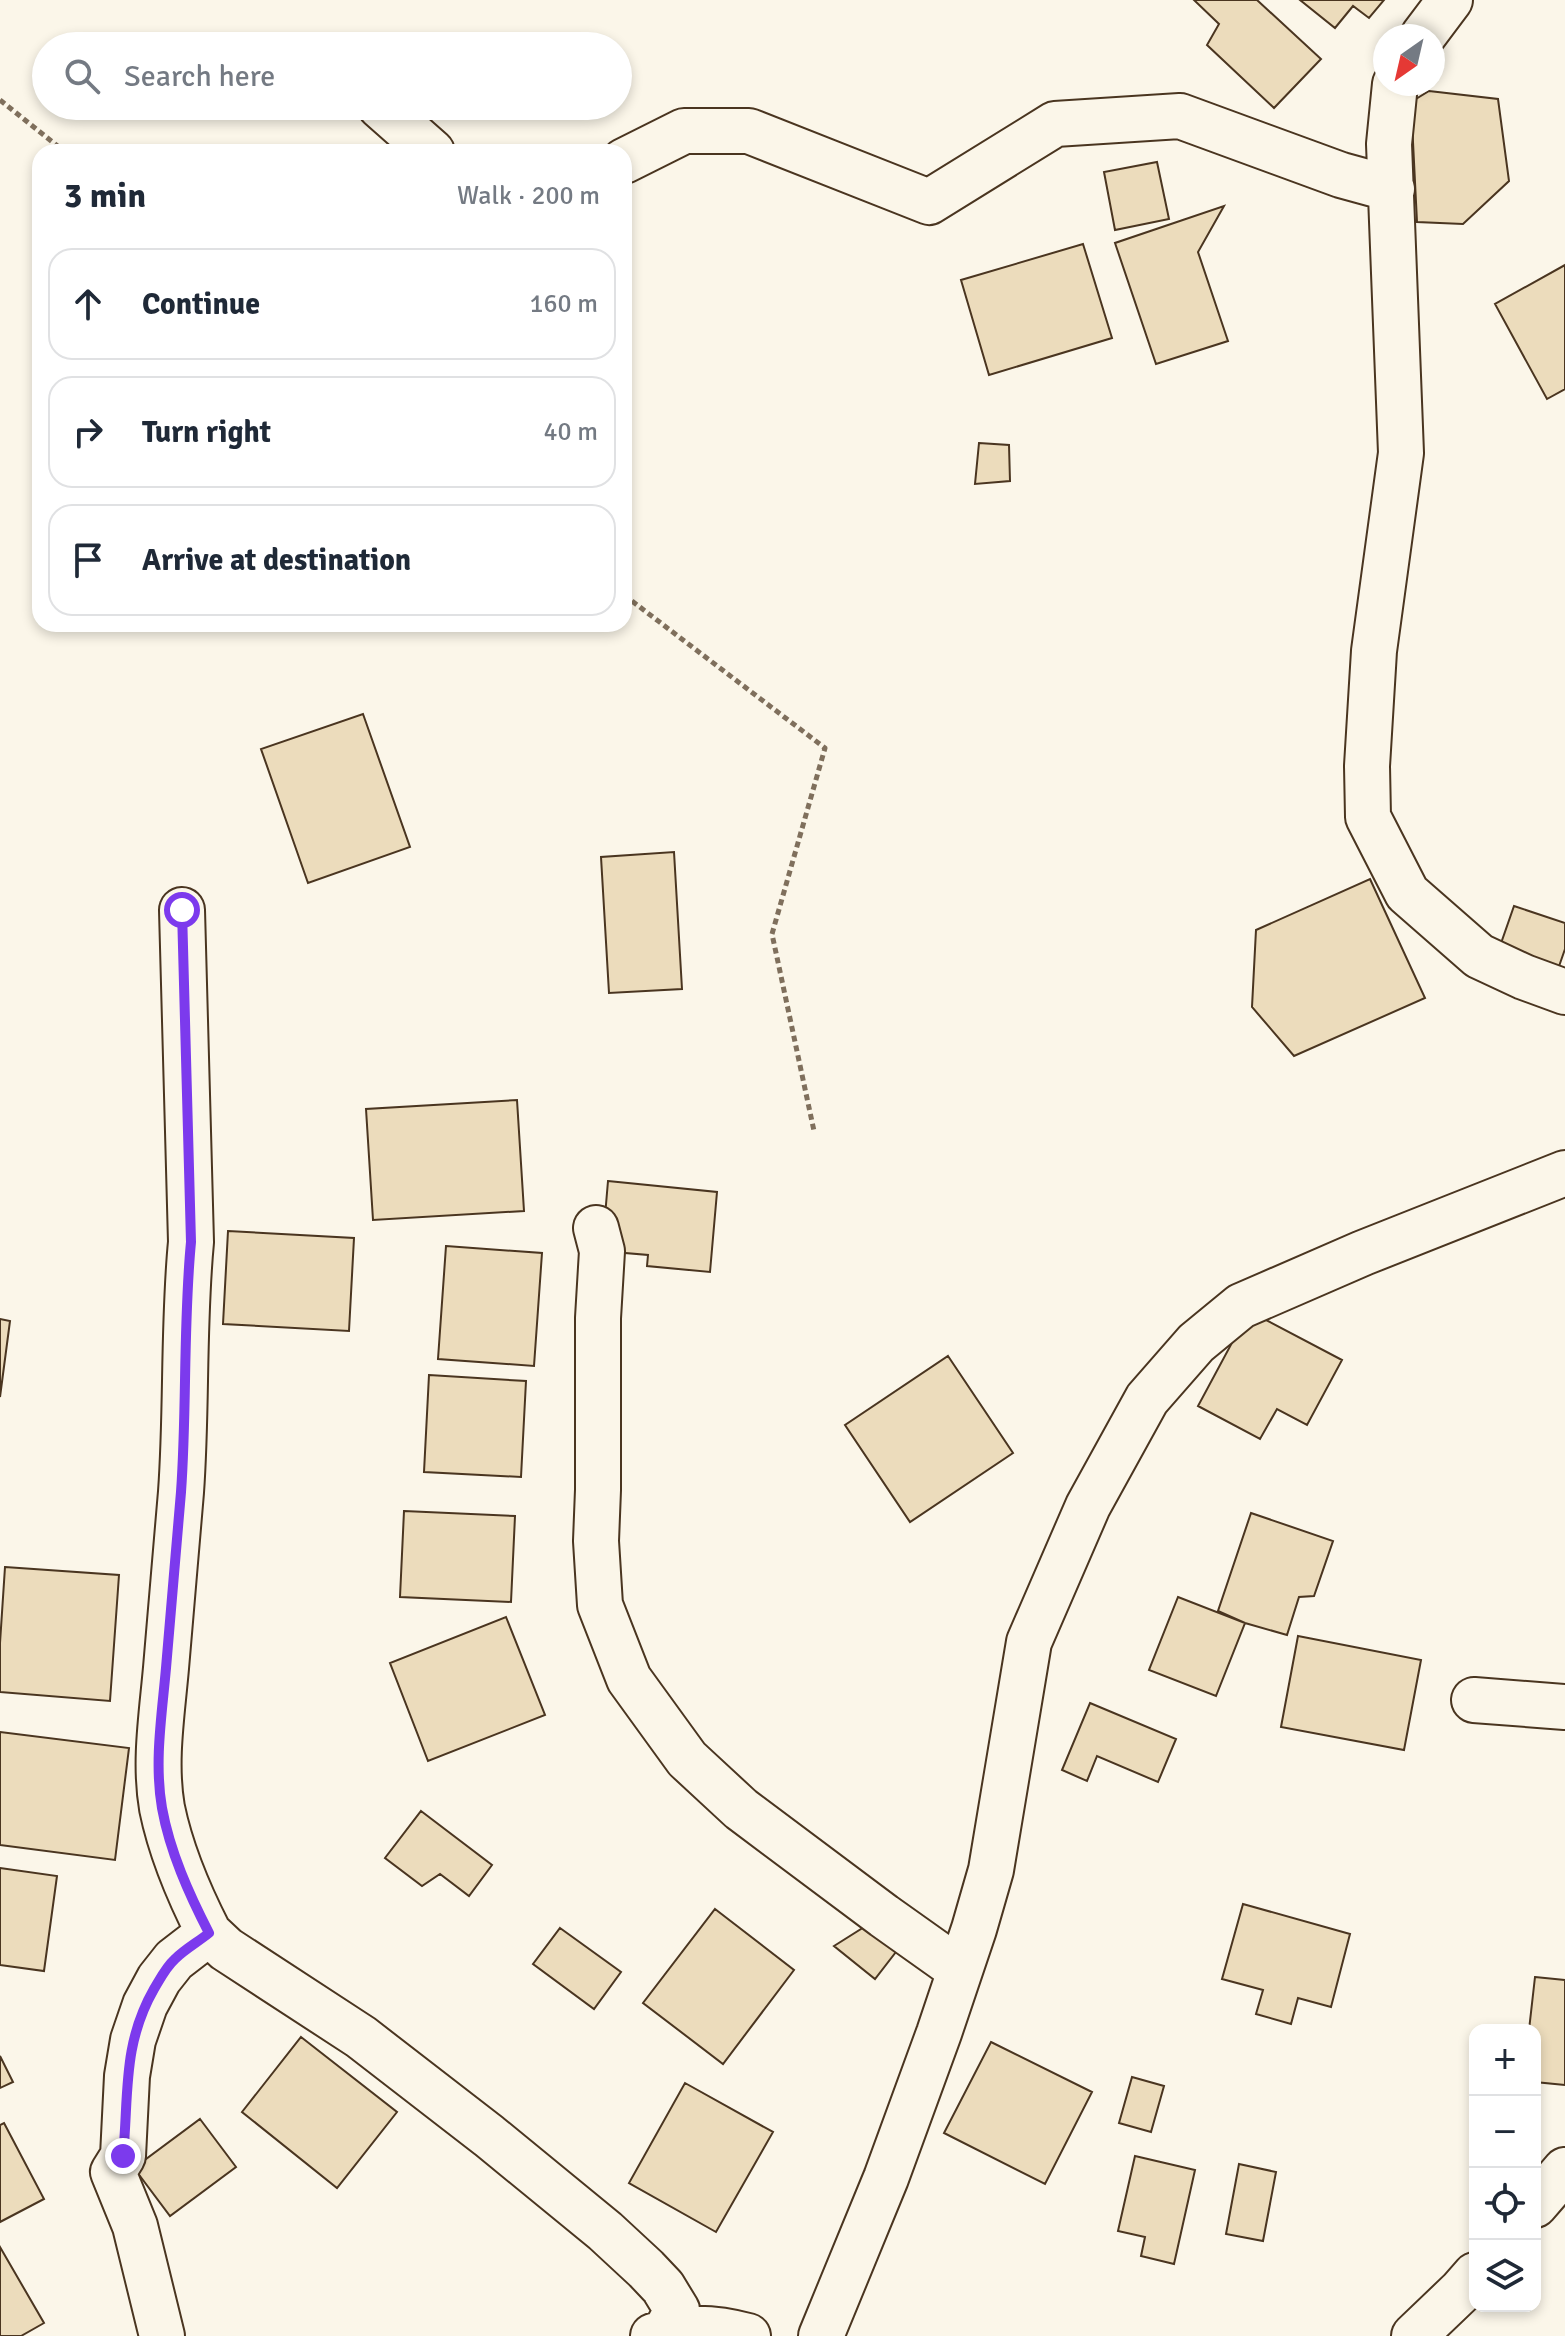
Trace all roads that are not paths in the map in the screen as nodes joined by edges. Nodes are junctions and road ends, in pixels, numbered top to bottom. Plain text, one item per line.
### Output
1 (1450, 0) edge
2 (1432, 24) edge
3 (1394, 96) edge
4 (396, 120) edge
5 (423, 144) edge
6 (632, 157) edge
7 (1392, 189) junction
8 (182, 910) dead end
9 (1565, 992) edge
10 (1565, 1173) edge
11 (596, 1228) dead end
12 (1474, 1700) dead end
13 (1565, 1707) edge
14 (209, 1933) junction
15 (960, 1970) junction
16 (1565, 2170) edge
17 (1541, 2198) edge
18 (1469, 2282) edge
19 (659, 2334) edge
20 (162, 2336) edge
21 (748, 2336) edge
22 (821, 2336) edge
23 (1414, 2336) edge

1 - 2 street
3 - 7 street
4 - 5 street
6 - 7 street
7 - 9 street
8 - 14 street
10 - 15 street
11 - 15 street
12 - 13 street
14 - 19 street
14 - 20 street
15 - 22 street
16 - 17 street
18 - 23 street
19 - 21 street

